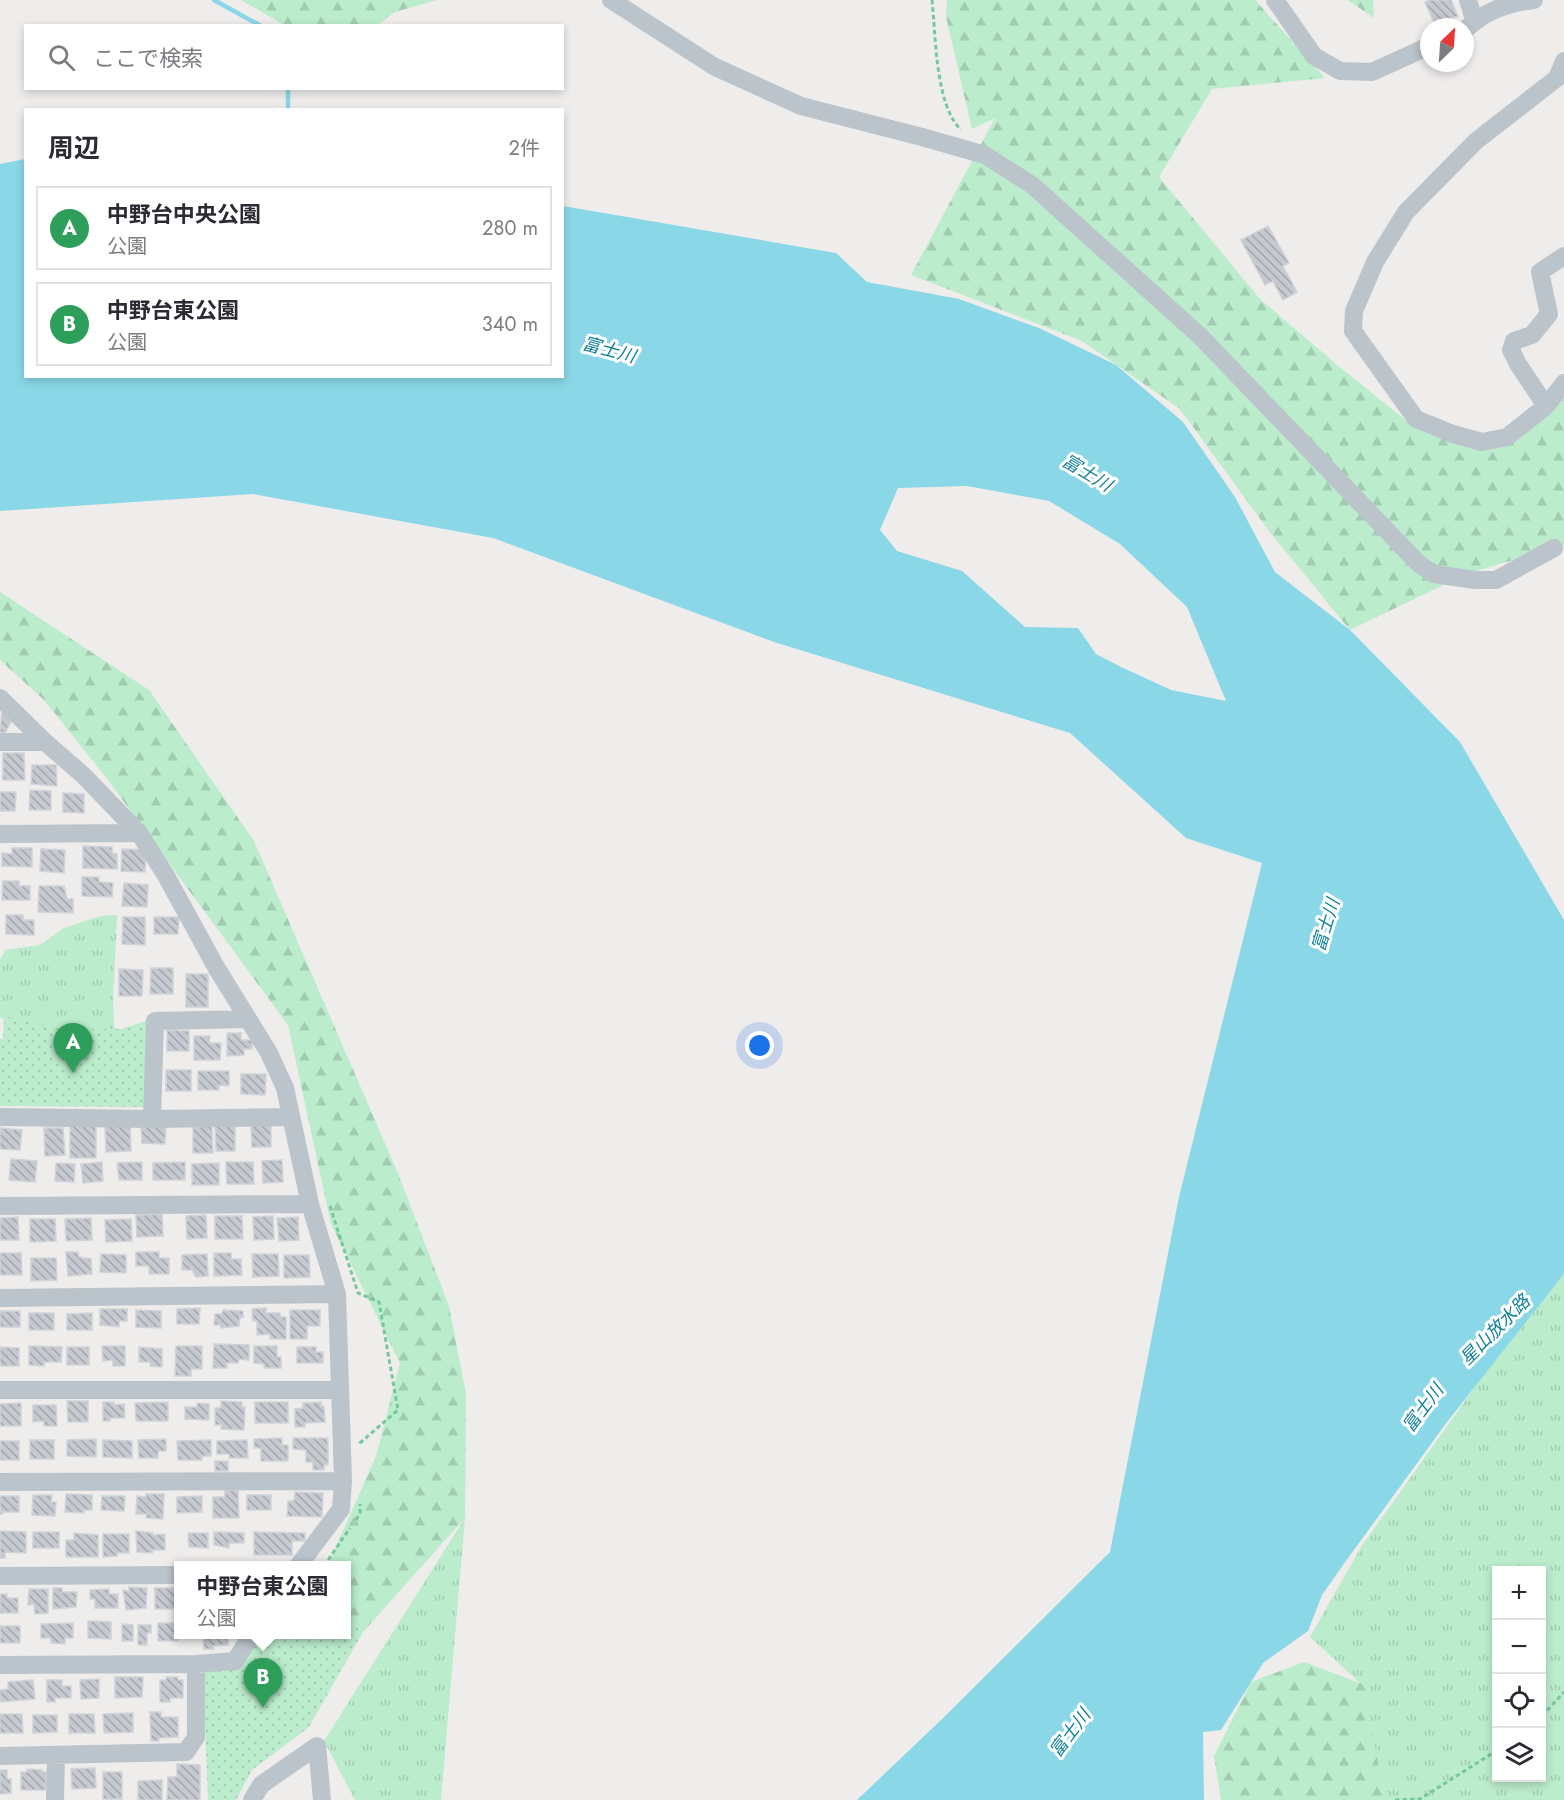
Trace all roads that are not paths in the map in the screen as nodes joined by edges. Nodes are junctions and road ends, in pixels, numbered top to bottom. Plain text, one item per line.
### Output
1 (611, 0) edge
2 (1275, 0) edge
3 (1468, 0) edge
4 (1534, 0) edge
5 (1469, 18) edge
6 (1474, 23) edge
7 (1420, 50) edge
8 (1564, 61) edge
9 (1560, 84) edge
10 (1564, 256) edge
11 (1564, 383) edge
12 (1546, 406) junction
13 (1554, 548) dead end
14 (0, 698) edge
15 (0, 742) edge
16 (45, 742) junction
17 (139, 833) junction
18 (0, 834) edge
19 (248, 1019) junction
20 (0, 1116) edge
21 (290, 1117) junction
22 (152, 1119) junction
23 (310, 1204) junction
24 (0, 1206) edge
25 (337, 1294) junction
26 (0, 1298) edge
27 (0, 1390) edge
28 (338, 1390) junction
29 (343, 1481) junction
30 (0, 1482) edge
31 (302, 1561) edge
32 (174, 1575) edge
33 (0, 1576) edge
34 (249, 1639) edge
35 (0, 1665) edge
36 (196, 1665) junction
37 (0, 1756) edge
38 (56, 1756) junction
39 (55, 1800) edge
40 (252, 1800) edge
41 (322, 1800) edge

1 - 13 street
2 - 7 street
3 - 5 street
4 - 6 street
8 - 9 street
9 - 12 street
10 - 12 street
11 - 12 street
14 - 16 street
15 - 16 street
16 - 17 street
17 - 18 street
17 - 19 street
19 - 21 street
19 - 22 street
20 - 22 street
21 - 22 street
21 - 23 street
23 - 24 street
23 - 25 street
25 - 26 street
25 - 28 street
27 - 28 street
28 - 29 street
29 - 30 street
29 - 31 street
32 - 33 street
34 - 36 street
35 - 36 street
36 - 38 street
37 - 38 street
38 - 39 street
40 - 41 street

